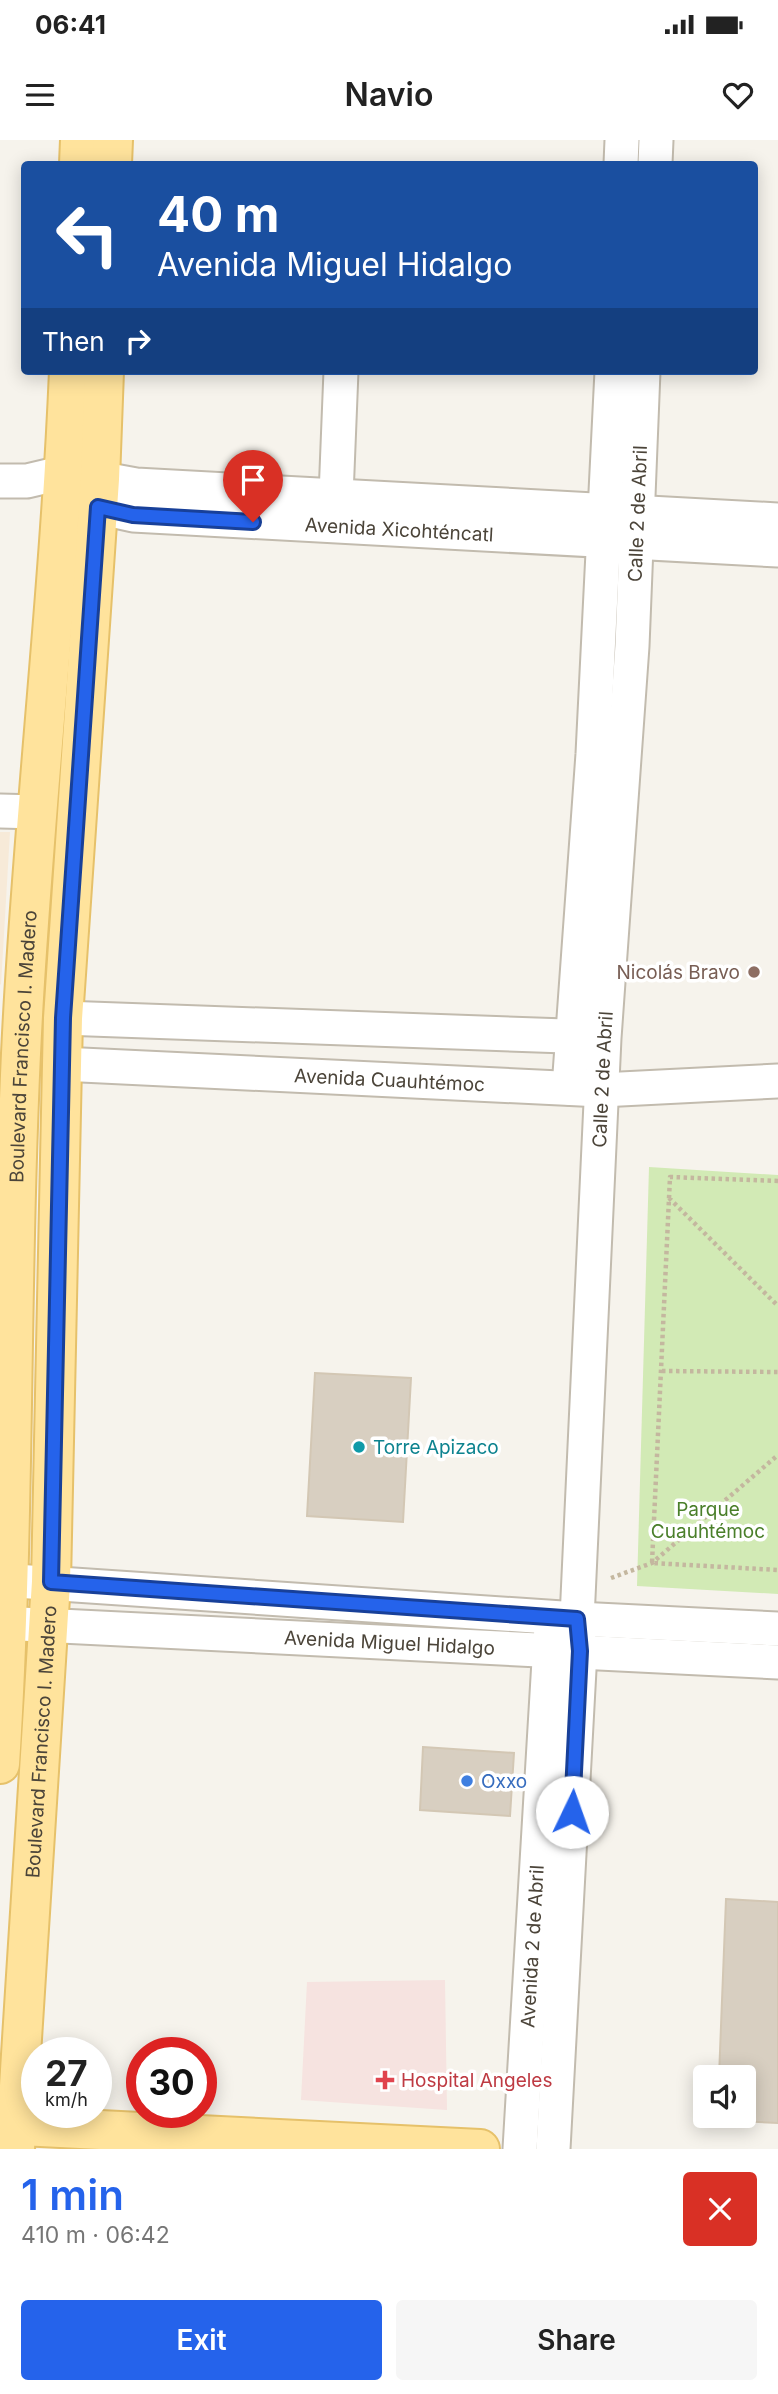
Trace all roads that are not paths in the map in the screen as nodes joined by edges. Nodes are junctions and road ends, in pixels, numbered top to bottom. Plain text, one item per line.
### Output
1 (80, 140) edge
2 (113, 140) edge
3 (622, 140) edge
4 (656, 140) edge
5 (79, 161) edge
6 (111, 161) edge
7 (621, 161) edge
8 (655, 161) edge
9 (69, 375) edge
10 (103, 375) edge
11 (341, 375) edge
12 (612, 375) edge
13 (642, 375) edge
14 (13, 481) edge
15 (82, 489) junction
16 (337, 495) junction
17 (279, 508) junction
18 (447, 517) junction
19 (778, 520) edge
20 (619, 526) junction
21 (778, 550) edge
22 (0, 811) edge
23 (38, 812) junction
24 (12, 1016) edge
25 (63, 1018) junction
26 (588, 1036) junction
27 (11, 1062) edge
28 (61, 1064) junction
29 (778, 1081) edge
30 (569, 1088) junction
31 (601, 1090) junction
32 (7, 1299) edge
33 (5, 1580) edge
34 (51, 1582) junction
35 (347, 1603) junction
36 (4, 1623) edge
37 (49, 1624) junction
38 (567, 1625) junction
39 (778, 1629) edge
40 (346, 1639) junction
41 (778, 1662) edge
42 (0, 1765) edge
43 (546, 1976) junction
44 (10, 2133) edge
45 (270, 2144) edge
46 (481, 2149) edge
47 (520, 2149) edge
48 (553, 2149) edge

1 - 5 main road
2 - 6 main road
3 - 7 street
4 - 8 street
9 - 15 main road, Boulevard Francisco I. Madero
10 - 15 main road, Boulevard Francisco I. Madero
11 - 16 street
12 - 20 street, Calle 2 de Abril
13 - 20 street, Calle 2 de Abril
14 - 15 street, Avenida Xicohténcatl
15 - 17 street, Avenida Xicohténcatl
15 - 23 main road, Boulevard Francisco I. Madero
15 - 25 main road, Boulevard Francisco I. Madero
16 - 17 street, Avenida Xicohténcatl
16 - 18 street, Avenida Xicohténcatl
17 - 18 street, Avenida Xicohténcatl
18 - 20 street, Avenida Xicohténcatl
19 - 20 street, Avenida Xicohténcatl
20 - 21 street, Avenida Xicohténcatl
20 - 26 street, Calle 2 de Abril
22 - 23 street
23 - 24 main road, Boulevard Francisco I. Madero
24 - 25 main road
24 - 27 main road, Boulevard Francisco I. Madero
25 - 26 street
25 - 28 main road, Boulevard Francisco I. Madero
26 - 30 street, Calle 2 de Abril
26 - 31 street, Calle 2 de Abril
27 - 28 main road, Avenida Cuauhtémoc
27 - 32 main road, Boulevard Francisco I. Madero
28 - 30 street, Avenida Cuauhtémoc
28 - 34 main road, Boulevard Francisco I. Madero
29 - 31 street, Avenida Cuauhtémoc
30 - 31 street, Avenida Cuauhtémoc
31 - 38 street, Calle 2 de Abril
32 - 33 main road, Boulevard Francisco I. Madero
33 - 34 street, Avenida Miguel Hidalgo
33 - 36 main road, Boulevard Francisco I. Madero
34 - 35 street, Avenida Miguel Hidalgo
34 - 37 main road, Boulevard Francisco I. Madero
35 - 38 street, Avenida Miguel Hidalgo
35 - 40 street
36 - 37 street, Avenida Miguel Hidalgo
36 - 42 main road, Boulevard Francisco I. Madero
37 - 40 street, Avenida Miguel Hidalgo
37 - 44 main road, Boulevard Francisco I. Madero
38 - 39 street, Avenida Miguel Hidalgo
38 - 40 street, Avenida Miguel Hidalgo
38 - 41 street, Avenida Miguel Hidalgo
38 - 43 street, Avenida 2 de Abril
43 - 47 street, Avenida 2 de Abril
43 - 48 street, Avenida 2 de Abril
44 - 45 main road
45 - 46 main road

